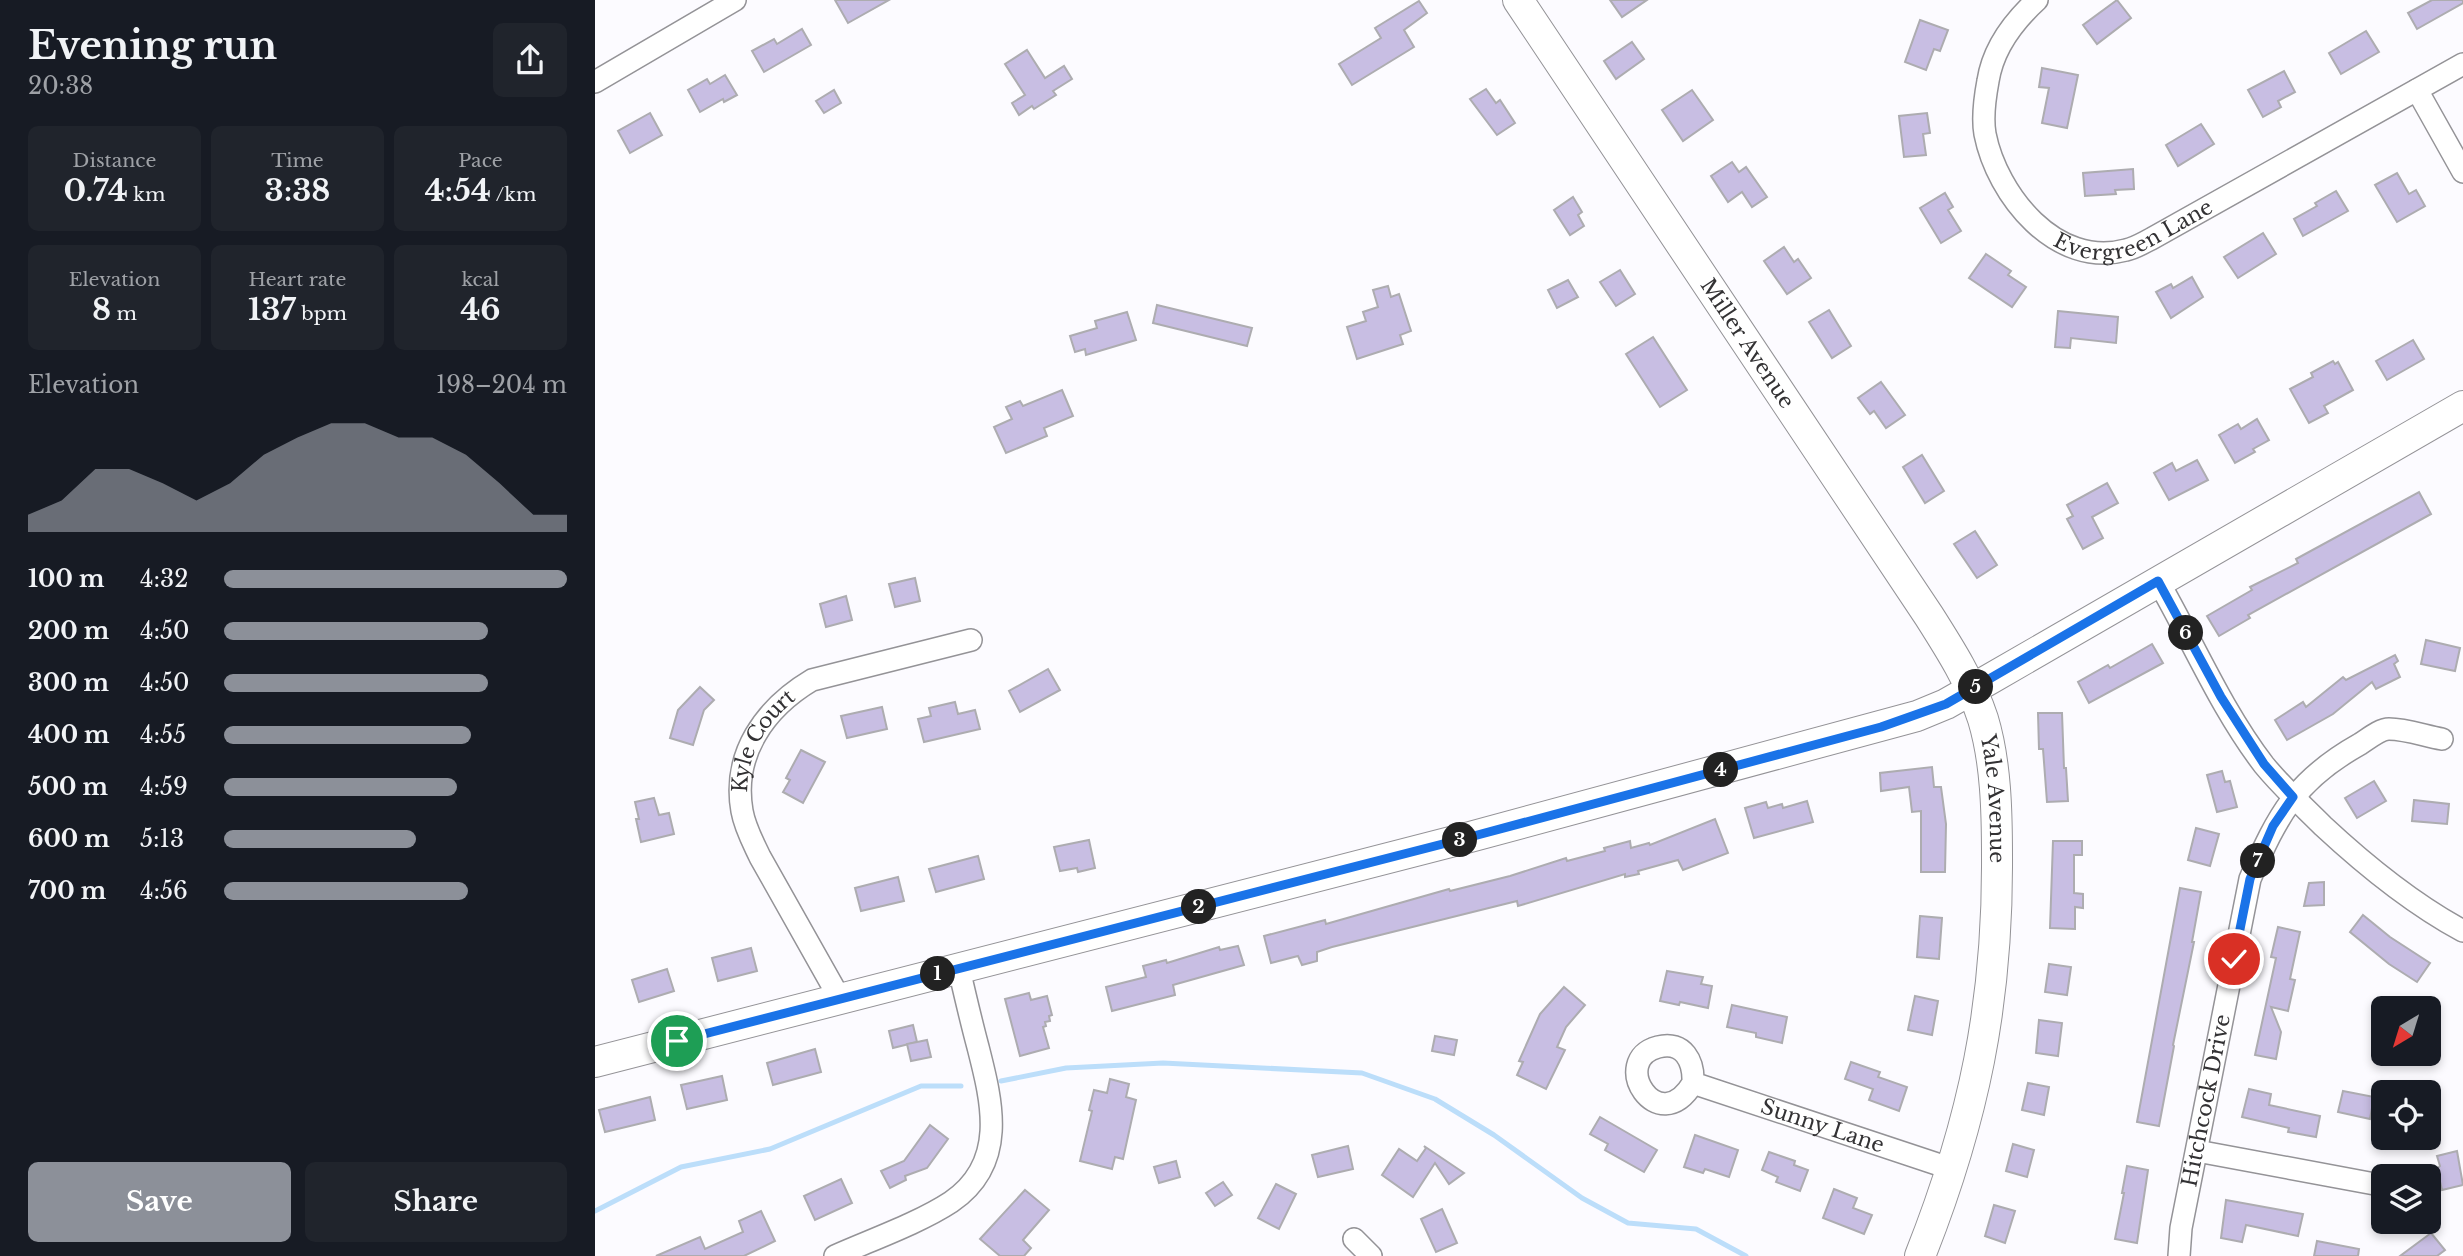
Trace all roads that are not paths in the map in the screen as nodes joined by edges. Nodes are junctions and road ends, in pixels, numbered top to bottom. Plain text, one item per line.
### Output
1 (735, 0) edge
2 (2037, 0) edge
3 (1527, 3) edge
4 (2463, 64) edge
5 (595, 82) edge
6 (2417, 90) junction
7 (2463, 172) edge
8 (2463, 407) edge
9 (2158, 581) junction
10 (971, 640) dead end
11 (1972, 690) junction
12 (2442, 739) dead end
13 (2293, 797) junction
14 (2463, 931) edge
15 (959, 969) junction
16 (840, 999) junction
17 (595, 1062) edge
18 (1693, 1083) dead end
19 (2197, 1151) junction
20 (1952, 1169) junction
21 (2371, 1183) edge
22 (1354, 1239) dead end
23 (835, 1256) edge
24 (1371, 1256) edge
25 (1920, 1256) edge
26 (2179, 1256) edge

1 - 5 street
2 - 6 street, Evergreen Lane
3 - 11 street, Miller Avenue
4 - 6 street, Evergreen Lane
6 - 7 street
8 - 9 street
9 - 11 street
9 - 13 street
10 - 16 street, Kyle Court
11 - 15 street
11 - 20 street, Yale Avenue
12 - 13 street, Hitchcock Drive
13 - 14 street
13 - 19 street, Hitchcock Drive
15 - 16 street
15 - 23 street
16 - 17 street
18 - 20 street, Sunny Lane
19 - 21 street
19 - 26 street, Hitchcock Drive
20 - 25 street, Yale Avenue
22 - 24 street

